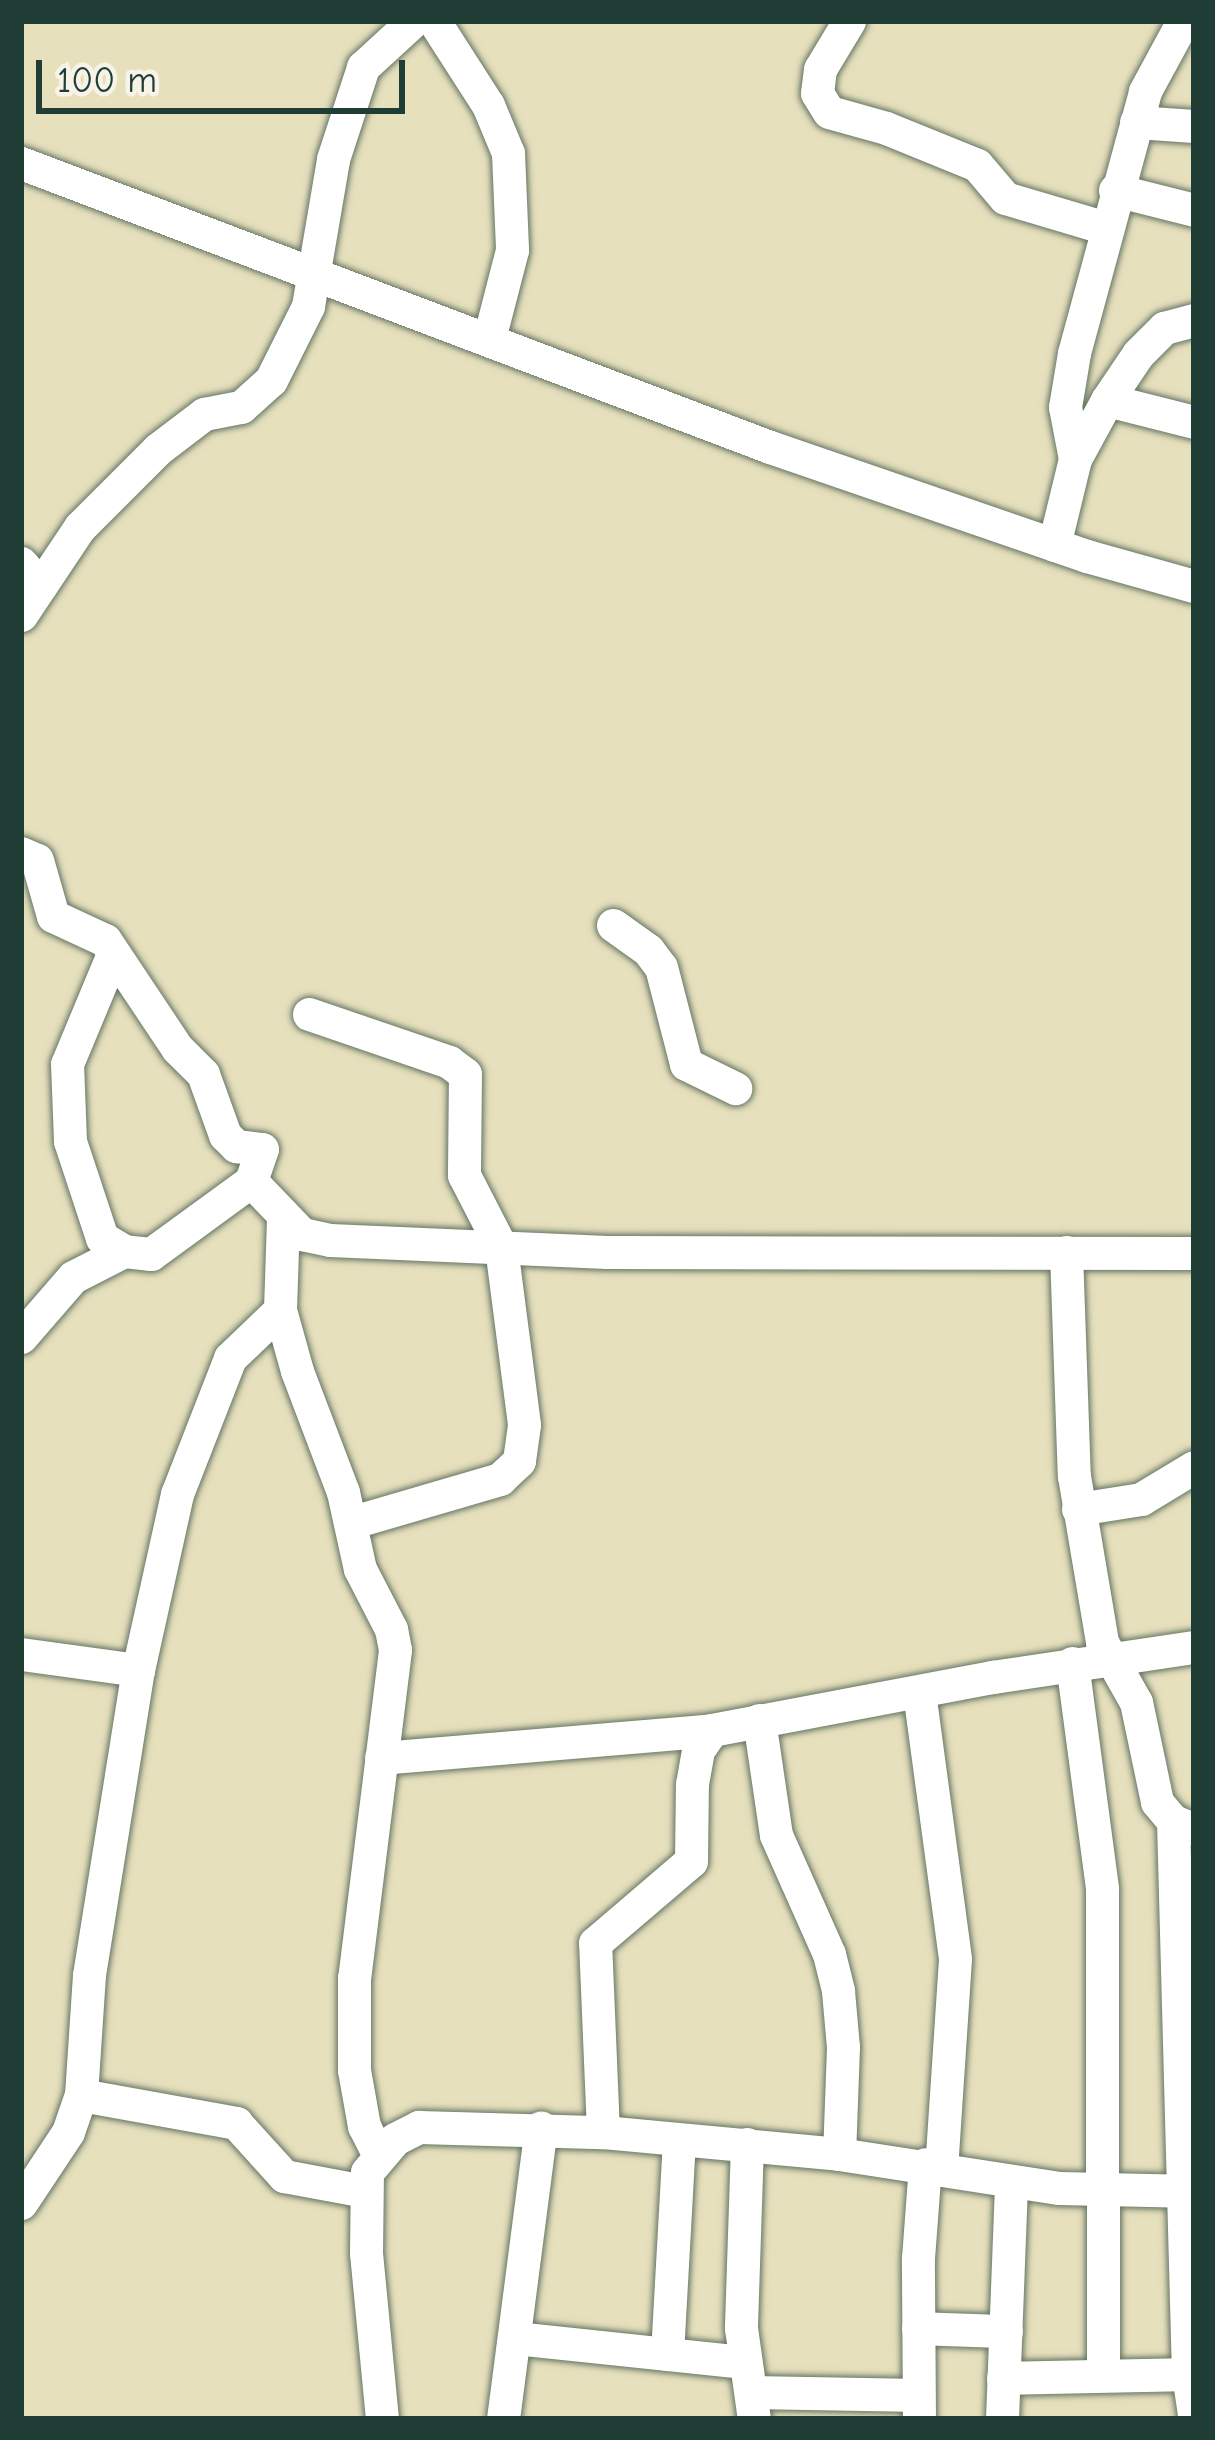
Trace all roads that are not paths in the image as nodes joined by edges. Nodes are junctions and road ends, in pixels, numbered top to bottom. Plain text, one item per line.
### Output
1 (413, 21) edge
2 (434, 21) edge
3 (849, 21) edge
4 (1183, 21) edge
5 (1136, 122) junction
6 (1194, 126) edge
7 (21, 163) edge
8 (1115, 190) junction
9 (1194, 210) edge
10 (1106, 228) junction
11 (317, 274) junction
12 (1194, 320) edge
13 (489, 339) junction
14 (1107, 400) junction
15 (1194, 422) edge
16 (1075, 459) junction
17 (1054, 544) junction
18 (31, 574) edge
19 (1194, 586) edge
20 (21, 615) edge
21 (21, 853) edge
22 (613, 925) dead end
23 (112, 956) junction
24 (309, 1014) dead end
25 (735, 1088) dead end
26 (251, 1181) junction
27 (283, 1220) junction
28 (501, 1246) junction
29 (124, 1251) junction
30 (1066, 1252) junction
31 (1194, 1253) edge
32 (280, 1310) junction
33 (21, 1336) edge
34 (1194, 1467) edge
35 (1078, 1509) junction
36 (350, 1522) junction
37 (1194, 1647) edge
38 (21, 1654) edge
39 (1108, 1658) junction
40 (1072, 1664) junction
41 (139, 1670) junction
42 (919, 1692) junction
43 (758, 1720) junction
44 (712, 1730) junction
45 (381, 1758) junction
46 (1184, 1825) edge
47 (81, 2095) junction
48 (542, 2127) junction
49 (603, 2132) junction
50 (680, 2140) junction
51 (747, 2144) junction
52 (378, 2153) junction
53 (839, 2154) junction
54 (933, 2166) junction
55 (1011, 2182) junction
56 (1103, 2188) junction
57 (364, 2191) junction
58 (1190, 2191) edge
59 (21, 2203) edge
60 (918, 2328) junction
61 (1006, 2331) junction
62 (515, 2338) junction
63 (667, 2354) junction
64 (1188, 2374) junction
65 (1103, 2375) junction
66 (1003, 2378) junction
67 (751, 2391) edge
68 (918, 2407) edge
69 (1194, 2414) edge
70 (382, 2419) edge
71 (502, 2419) edge
72 (1002, 2419) edge

1 - 11 street
2 - 13 street
3 - 10 street
4 - 5 street
5 - 6 street
5 - 8 street
7 - 11 street
8 - 9 street
8 - 10 street
10 - 16 street
11 - 13 street
11 - 18 street
12 - 14 street
13 - 17 street
14 - 15 street
14 - 16 street
16 - 17 street
17 - 19 street
18 - 20 street
21 - 23 street
22 - 25 street
23 - 26 street
23 - 29 street
24 - 28 street
26 - 27 street
26 - 29 street
27 - 28 street
27 - 32 street
28 - 30 street
28 - 36 street
29 - 33 street
30 - 31 street
30 - 35 street
32 - 36 street
32 - 41 street
34 - 35 street
35 - 39 street
36 - 45 street
37 - 39 street
38 - 41 street
39 - 40 street
39 - 46 street
40 - 42 street
40 - 56 street
41 - 47 street
42 - 43 street
42 - 54 street
43 - 44 street
43 - 53 street
44 - 45 street
44 - 49 street
45 - 52 street
46 - 58 street
47 - 57 street
47 - 59 street
48 - 49 street
48 - 52 street
48 - 62 street
49 - 50 street
50 - 51 street
50 - 63 street
51 - 53 street
51 - 67 street
52 - 57 street
53 - 54 street
54 - 55 street
54 - 60 street
55 - 56 street
55 - 61 street
56 - 58 street
56 - 65 street
57 - 70 street
58 - 64 street
60 - 61 street
60 - 68 street
61 - 66 street
62 - 63 street
62 - 71 street
63 - 67 street
64 - 65 street
64 - 69 street
65 - 66 street
66 - 72 street
67 - 68 street

